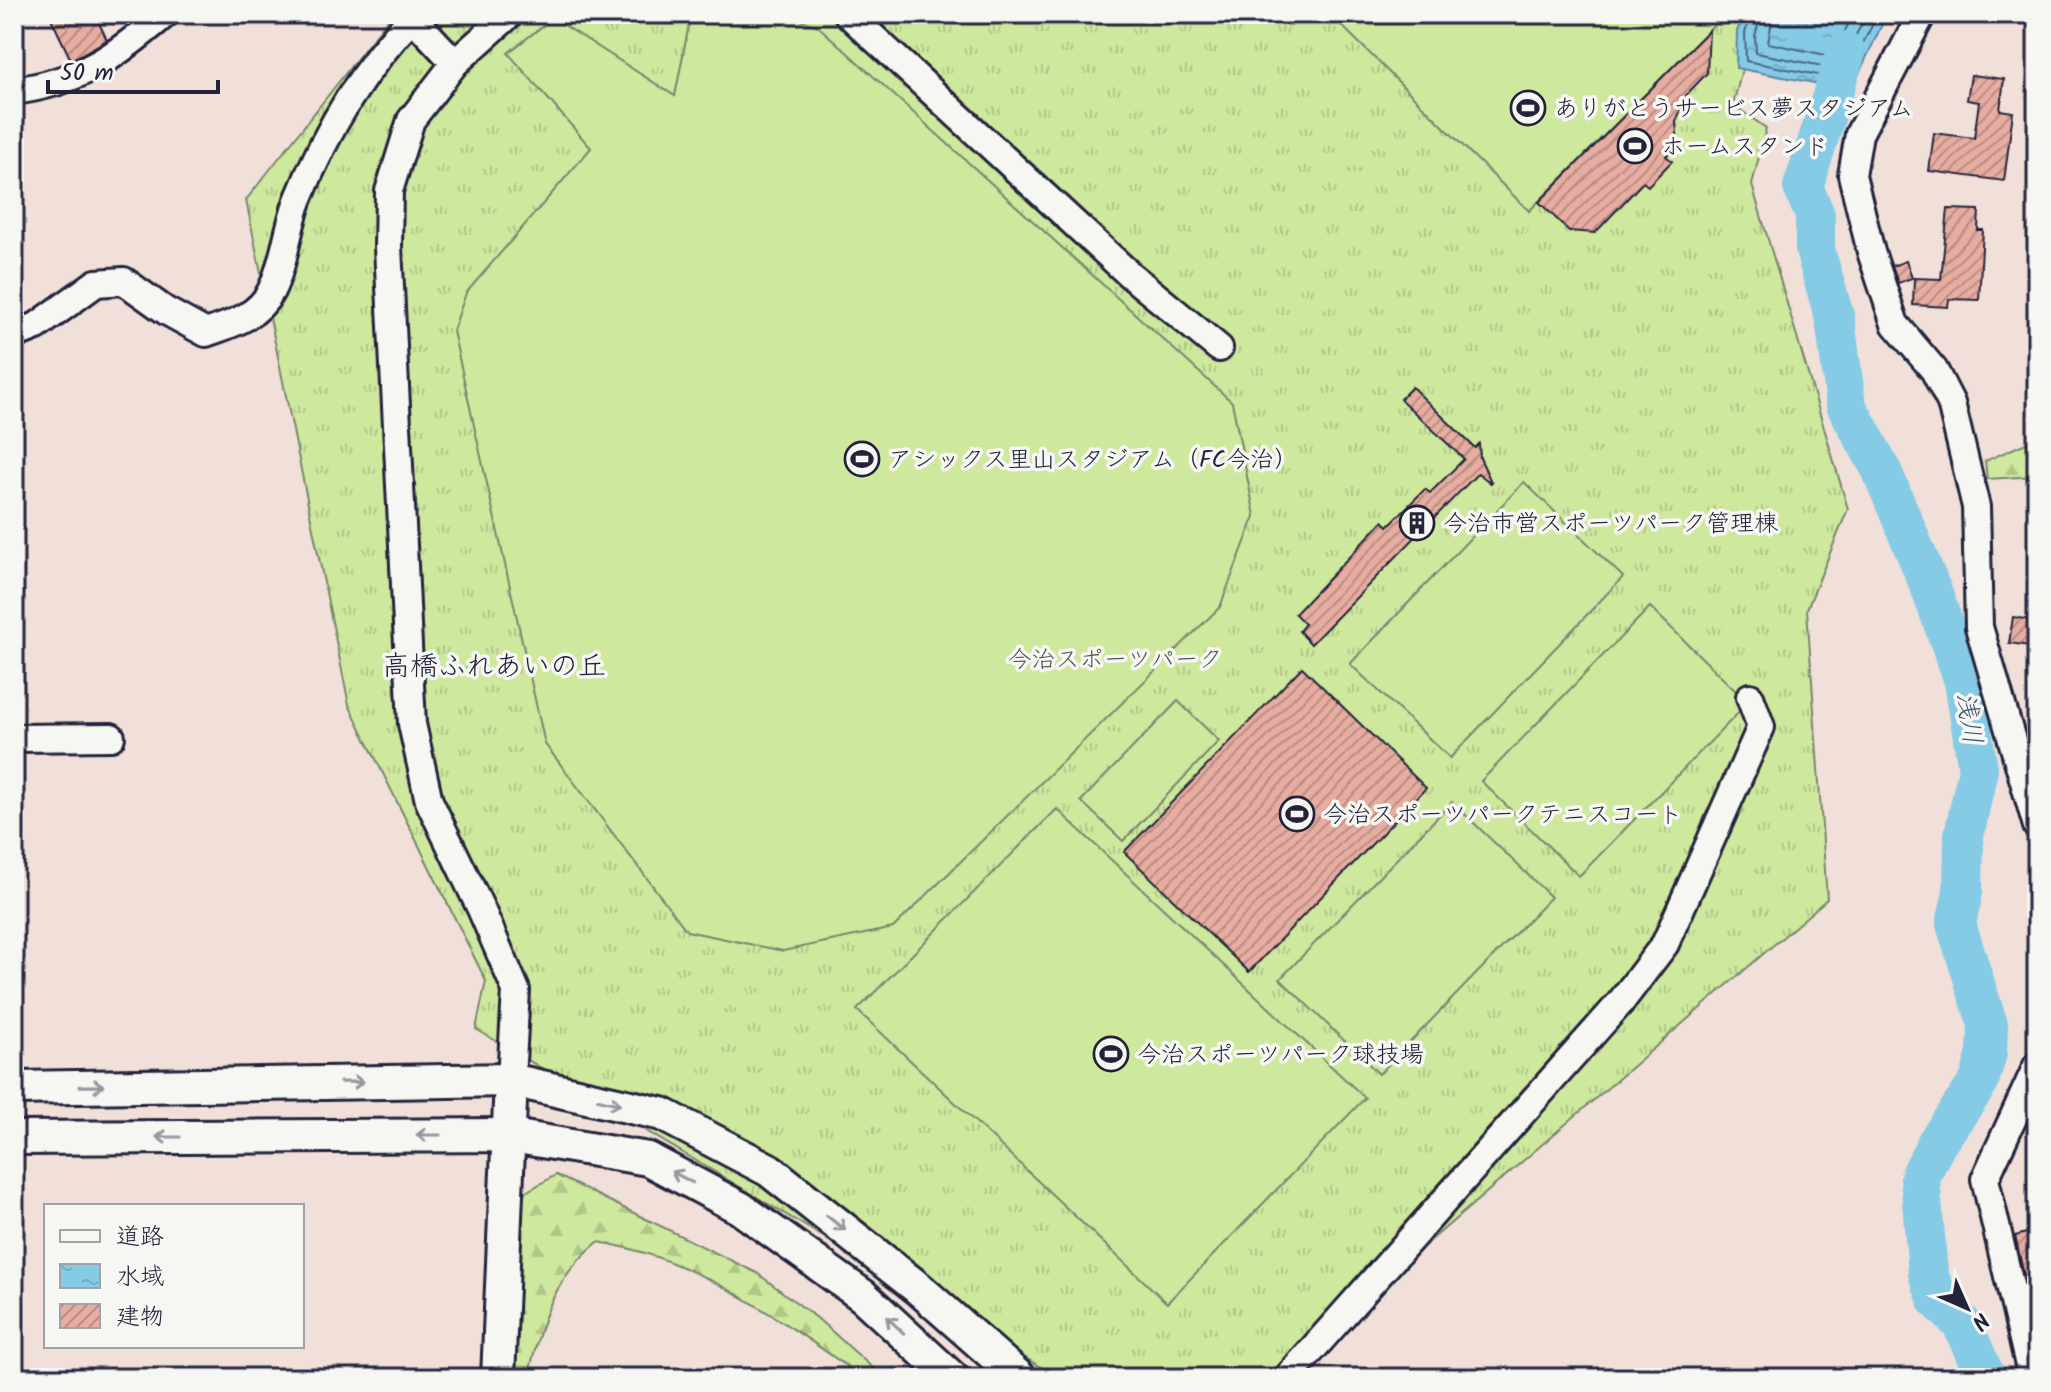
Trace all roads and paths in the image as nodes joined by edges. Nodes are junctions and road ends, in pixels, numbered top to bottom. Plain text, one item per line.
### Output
1 (165, 14) edge
2 (510, 14) edge
3 (848, 14) edge
4 (1922, 14) edge
5 (415, 16) edge
6 (455, 63) junction
7 (14, 91) edge
8 (14, 335) edge
9 (1219, 348) dead end
10 (1750, 697) dead end
11 (111, 737) dead end
12 (14, 738) edge
13 (2037, 826) edge
14 (2037, 1066) edge
15 (511, 1080) junction
16 (14, 1088) edge
17 (506, 1135) junction
18 (14, 1138) edge
19 (498, 1378) edge
20 (952, 1378) edge
21 (1020, 1378) edge
22 (1287, 1378) edge
23 (2032, 1378) edge

1 - 7 street
2 - 6 street
3 - 9 street
4 - 13 street
5 - 6 street
5 - 8 street
6 - 15 street
10 - 22 street
11 - 12 street
14 - 23 street
16 -> 15 street
15 - 17 street
15 -> 21 street
17 -> 18 street
17 - 19 street
20 -> 17 street

